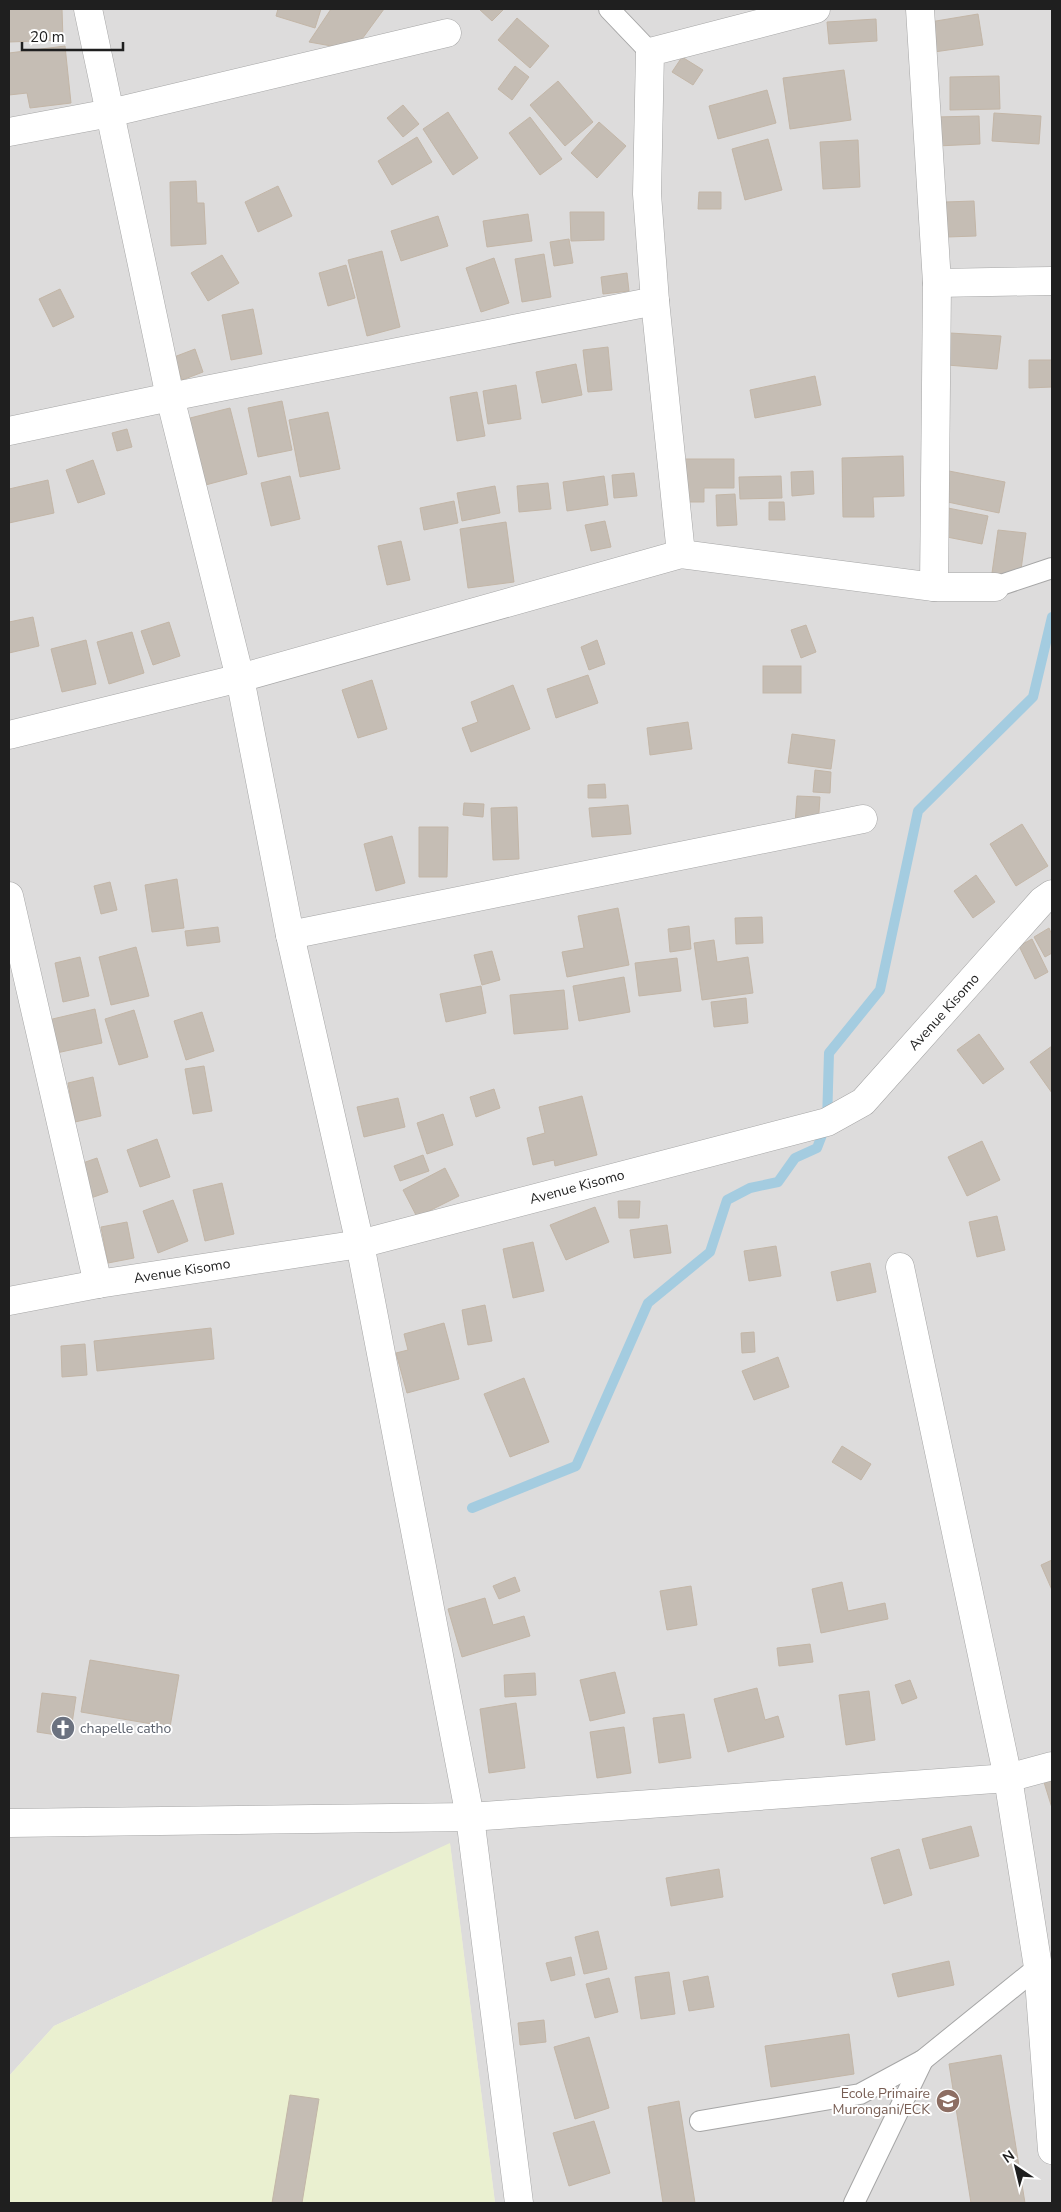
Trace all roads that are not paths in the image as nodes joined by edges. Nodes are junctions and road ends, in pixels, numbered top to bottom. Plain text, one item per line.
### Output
1 (88, 9) edge
2 (609, 9) edge
3 (816, 9) edge
4 (920, 9) edge
5 (447, 33) dead end
6 (650, 52) junction
7 (110, 113) junction
8 (9, 132) edge
9 (1052, 281) edge
10 (937, 283) junction
11 (655, 301) junction
12 (170, 397) junction
13 (9, 431) edge
14 (681, 554) junction
15 (1052, 568) edge
16 (934, 587) junction
17 (995, 587) joint
18 (240, 678) junction
19 (9, 735) edge
20 (863, 819) dead end
21 (1052, 894) edge
22 (9, 896) edge
23 (290, 935) junction
24 (360, 1244) junction
25 (900, 1267) dead end
26 (98, 1284) junction
27 (9, 1301) edge
28 (1052, 1766) edge
29 (1008, 1778) junction
30 (470, 1817) junction
31 (9, 1823) edge
32 (1038, 1967) junction
33 (923, 2060) junction
34 (700, 2121) dead end
35 (1052, 2150) edge
36 (519, 2203) edge
37 (854, 2203) edge

1 - 7 street
2 - 6 lane
3 - 6 street
4 - 10 street
5 - 7 street
6 - 11 street
7 - 8 street
7 - 12 street
9 - 10 street
10 - 16 street
11 - 12 street
11 - 14 street
12 - 13 street
12 - 18 street
14 - 16 street
14 - 18 street
15 - 17 lane
16 - 17 street
18 - 19 street
18 - 23 street
20 - 23 street
21 - 24 street, Avenue Kisomo
22 - 26 street
23 - 24 street
24 - 26 street, Avenue Kisomo
24 - 30 street
25 - 29 street
26 - 27 street, Avenue Kisomo
28 - 29 street
29 - 30 street
29 - 32 street
30 - 31 street
30 - 36 street
32 - 33 lane
32 - 35 street
33 - 34 lane
33 - 37 lane

